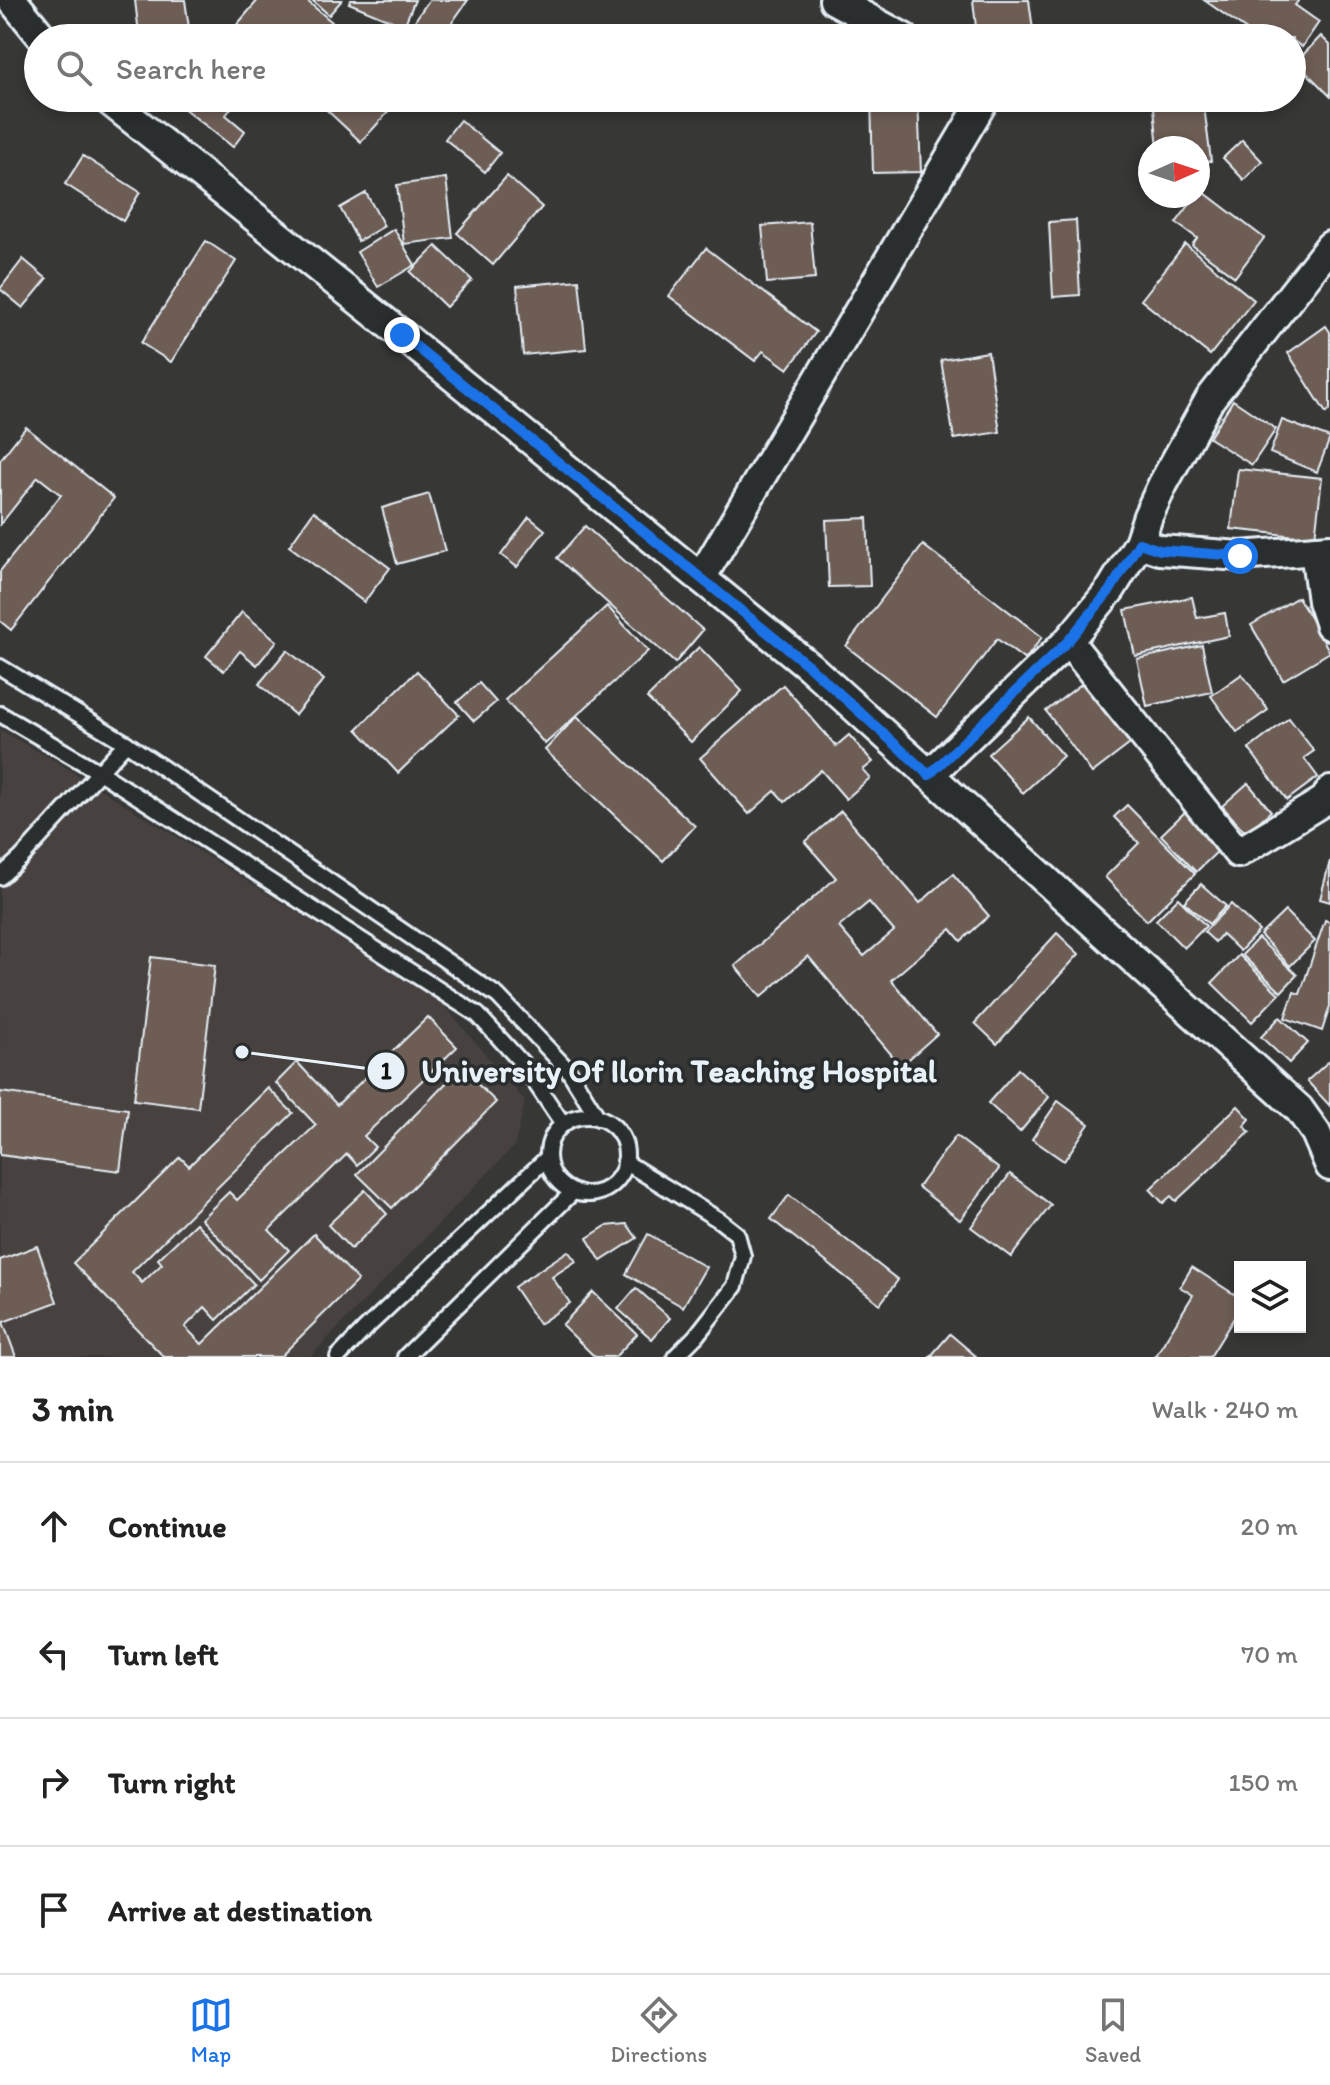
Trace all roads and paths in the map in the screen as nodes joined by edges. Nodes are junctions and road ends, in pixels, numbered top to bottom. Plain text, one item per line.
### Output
1 (12, 0) edge
2 (834, 0) edge
3 (32, 24) edge
4 (878, 24) edge
5 (123, 112) edge
6 (977, 112) edge
7 (1330, 246) edge
8 (1139, 543) junction
9 (1323, 549) edge
10 (701, 578) junction
11 (1330, 625) edge
12 (1068, 641) junction
13 (0, 667) edge
14 (0, 714) edge
15 (126, 743) junction
16 (101, 773) junction
17 (929, 775) junction
18 (1328, 798) edge
19 (0, 877) edge
20 (598, 1118) junction
21 (563, 1124) junction
22 (548, 1157) junction
23 (625, 1162) junction
24 (1330, 1166) edge
25 (573, 1192) junction
26 (338, 1357) edge
27 (405, 1357) edge
28 (675, 1357) edge

1 - 3 street
2 - 4 street
5 - 10 street
6 - 10 street
7 - 8 street
8 - 9 street
8 - 12 street
9 - 11 street
10 - 17 street
12 - 17 street
12 - 18 street
13 - 15 lane
14 - 16 lane
15 - 16 lane
15 - 20 lane
16 - 19 lane
16 - 21 lane
17 - 24 street
20 - 21 lane
20 - 23 lane
21 - 22 lane
22 - 25 lane
22 - 26 lane
23 - 25 lane
23 - 28 lane
25 - 27 lane

